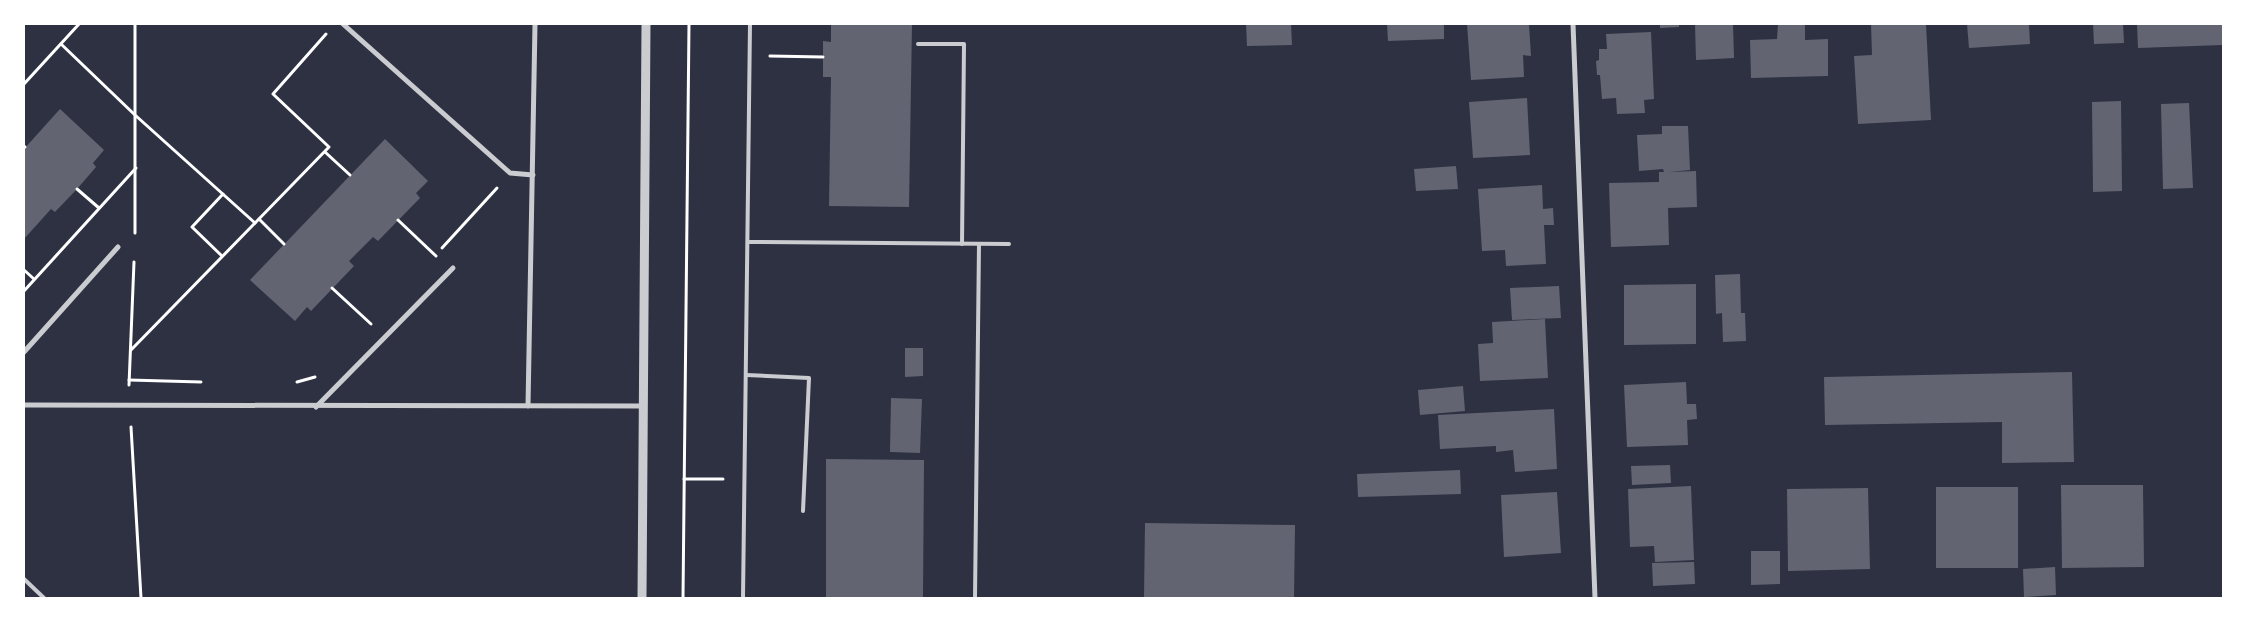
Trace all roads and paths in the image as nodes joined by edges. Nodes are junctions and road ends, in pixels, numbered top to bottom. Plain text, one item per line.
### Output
1 (79, 24) edge
2 (135, 24) edge
3 (343, 24) edge
4 (535, 24) edge
5 (646, 24) edge
6 (689, 24) edge
7 (750, 24) edge
8 (1573, 24) edge
9 (329, 30) dead end
10 (61, 44) junction
11 (918, 44) dead end
12 (750, 56) junction
13 (823, 57) dead end
14 (24, 84) edge
15 (135, 115) junction
16 (324, 152) junction
17 (136, 168) junction
18 (510, 173) junction
19 (350, 175) dead end
20 (533, 175) junction
21 (77, 189) dead end
22 (223, 194) junction
23 (99, 208) junction
24 (259, 219) junction
25 (398, 220) dead end
26 (255, 223) junction
27 (135, 238) dead end
28 (748, 242) junction
29 (284, 244) dead end
30 (962, 244) junction
31 (978, 244) junction
32 (1009, 244) dead end
33 (118, 247) dead end
34 (134, 256) dead end
35 (222, 256) junction
36 (436, 256) junction
37 (429, 262) dead end
38 (453, 268) joint
39 (24, 270) edge
40 (34, 279) junction
41 (332, 288) dead end
42 (24, 291) edge
43 (378, 317) dead end
44 (371, 324) junction
45 (364, 331) dead end
46 (130, 351) junction
47 (24, 352) edge
48 (746, 375) junction
49 (316, 376) dead end
50 (129, 380) junction
51 (206, 382) dead end
52 (293, 384) dead end
53 (129, 404) junction
54 (24, 405) edge
55 (528, 406) junction
56 (642, 406) junction
57 (316, 407) junction
58 (684, 479) junction
59 (745, 479) junction
60 (803, 511) dead end
61 (24, 579) edge
62 (44, 598) edge
63 (141, 598) edge
64 (642, 598) edge
65 (683, 598) edge
66 (743, 598) edge
67 (975, 598) edge
68 (1595, 598) edge

1 - 10 path
2 - 15 path
3 - 18 street
4 - 20 street
5 - 56 street
6 - 58 path
7 - 12 lane
8 - 68 street
9 - 16 path
10 - 14 path
10 - 15 path
11 - 30 lane
12 - 13 path
12 - 28 lane
15 - 17 path
15 - 22 path
16 - 19 path
16 - 24 path
17 - 23 path
17 - 27 path
18 - 20 street
18 - 36 path
20 - 55 street
21 - 23 path
22 - 26 path
22 - 35 path
23 - 40 path
24 - 26 path
24 - 29 path
25 - 36 path
26 - 35 path
28 - 30 lane
28 - 48 lane
30 - 31 lane
31 - 32 lane
31 - 67 lane
33 - 47 street
34 - 46 path
35 - 46 path
36 - 37 path
36 - 38 path
38 - 57 street
39 - 40 path
40 - 42 path
41 - 44 path
43 - 44 path
44 - 45 path
46 - 50 path
48 - 59 lane
48 - 60 lane
49 - 52 path
50 - 51 path
50 - 53 path
53 - 54 street
53 - 57 street
53 - 63 path
55 - 56 street
55 - 57 street
56 - 64 street
58 - 59 path
58 - 65 path
59 - 66 lane
61 - 62 lane

